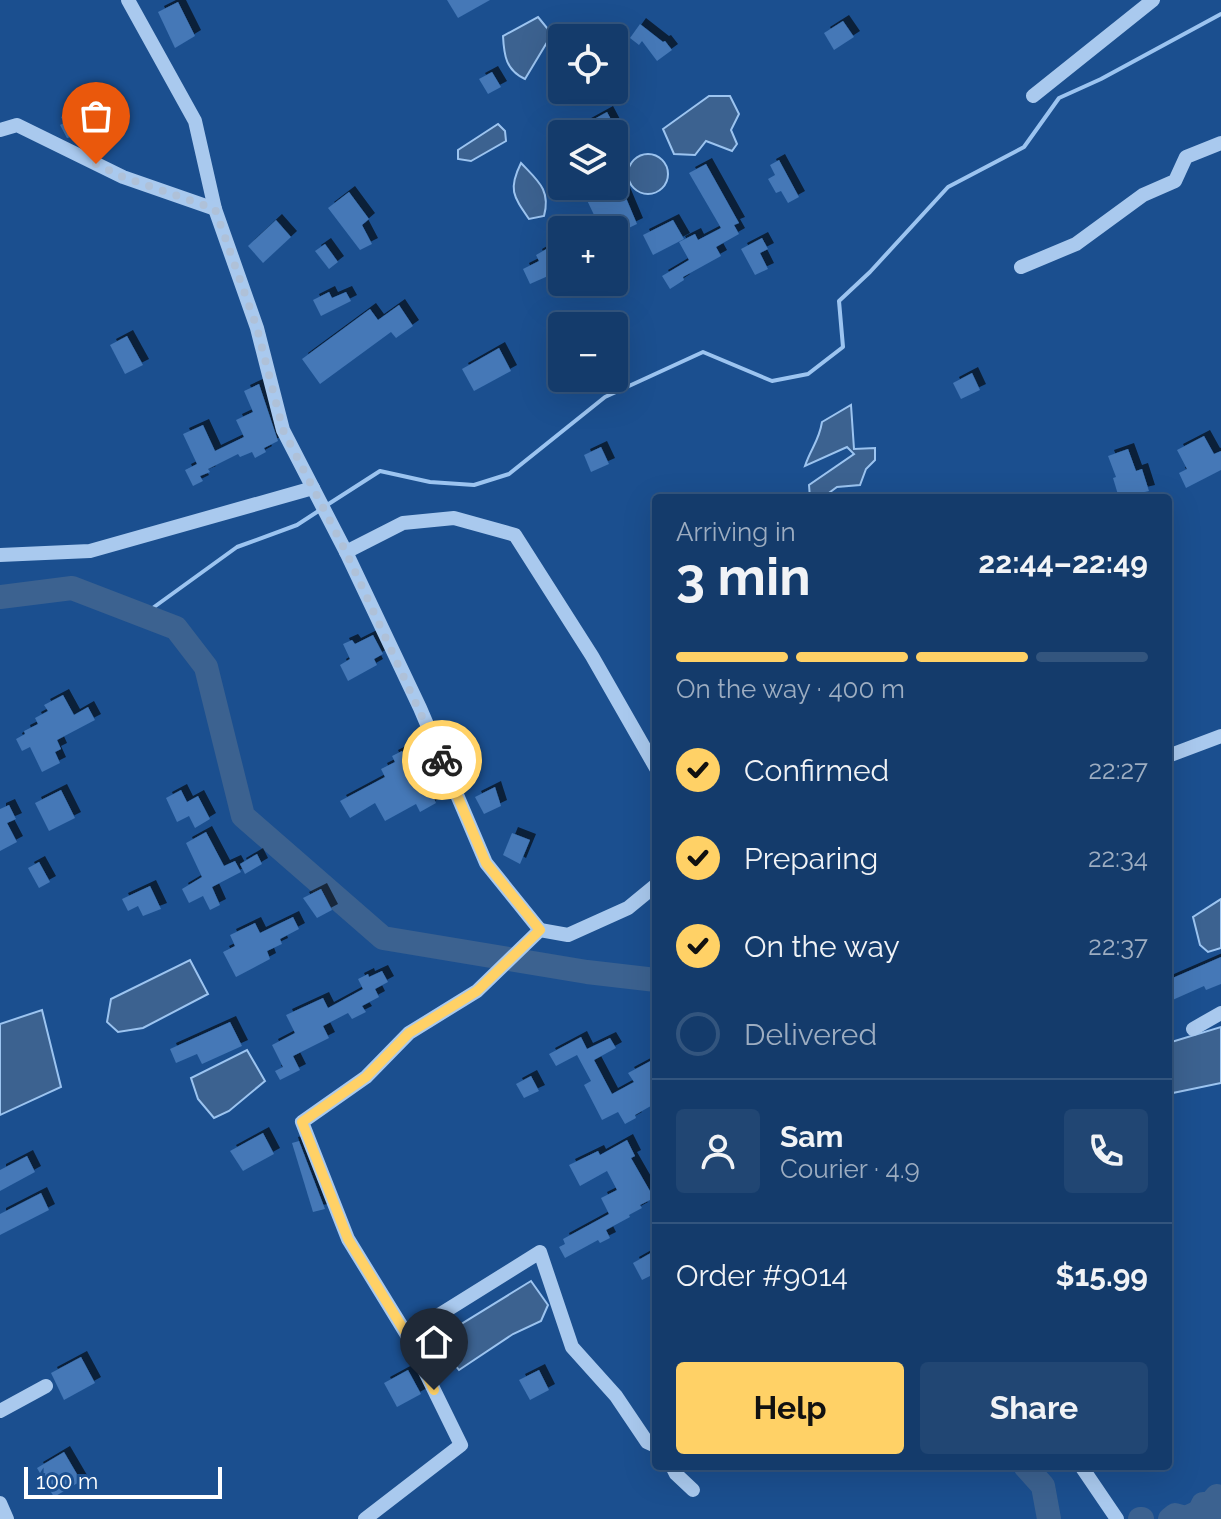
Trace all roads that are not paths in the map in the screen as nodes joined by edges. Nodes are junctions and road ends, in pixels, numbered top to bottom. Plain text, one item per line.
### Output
1 (128, 0) edge
2 (1150, 2) edge
3 (1033, 96) dead end
4 (0, 130) edge
5 (1221, 143) edge
6 (215, 209) junction
7 (1021, 267) dead end
8 (313, 488) junction
9 (346, 552) junction
10 (0, 555) edge
11 (1221, 736) edge
12 (1172, 754) edge
13 (652, 761) edge
14 (652, 888) edge
15 (540, 930) junction
16 (1221, 1013) edge
17 (1193, 1029) dead end
18 (407, 1335) junction
19 (46, 1386) dead end
20 (0, 1411) edge
21 (652, 1444) edge
22 (674, 1470) edge
23 (1084, 1470) edge
24 (693, 1490) dead end
25 (0, 1503) edge
26 (7, 1519) edge
27 (365, 1519) edge
28 (1117, 1519) edge

1 - 6 street
2 - 3 street
4 - 6 street
5 - 7 street
6 - 8 street
8 - 9 street
8 - 10 street
9 - 13 street
9 - 15 street
11 - 12 street
14 - 15 street
15 - 18 street
16 - 17 street
18 - 21 street
18 - 27 street
19 - 20 street
22 - 24 street
23 - 28 street
25 - 26 street

